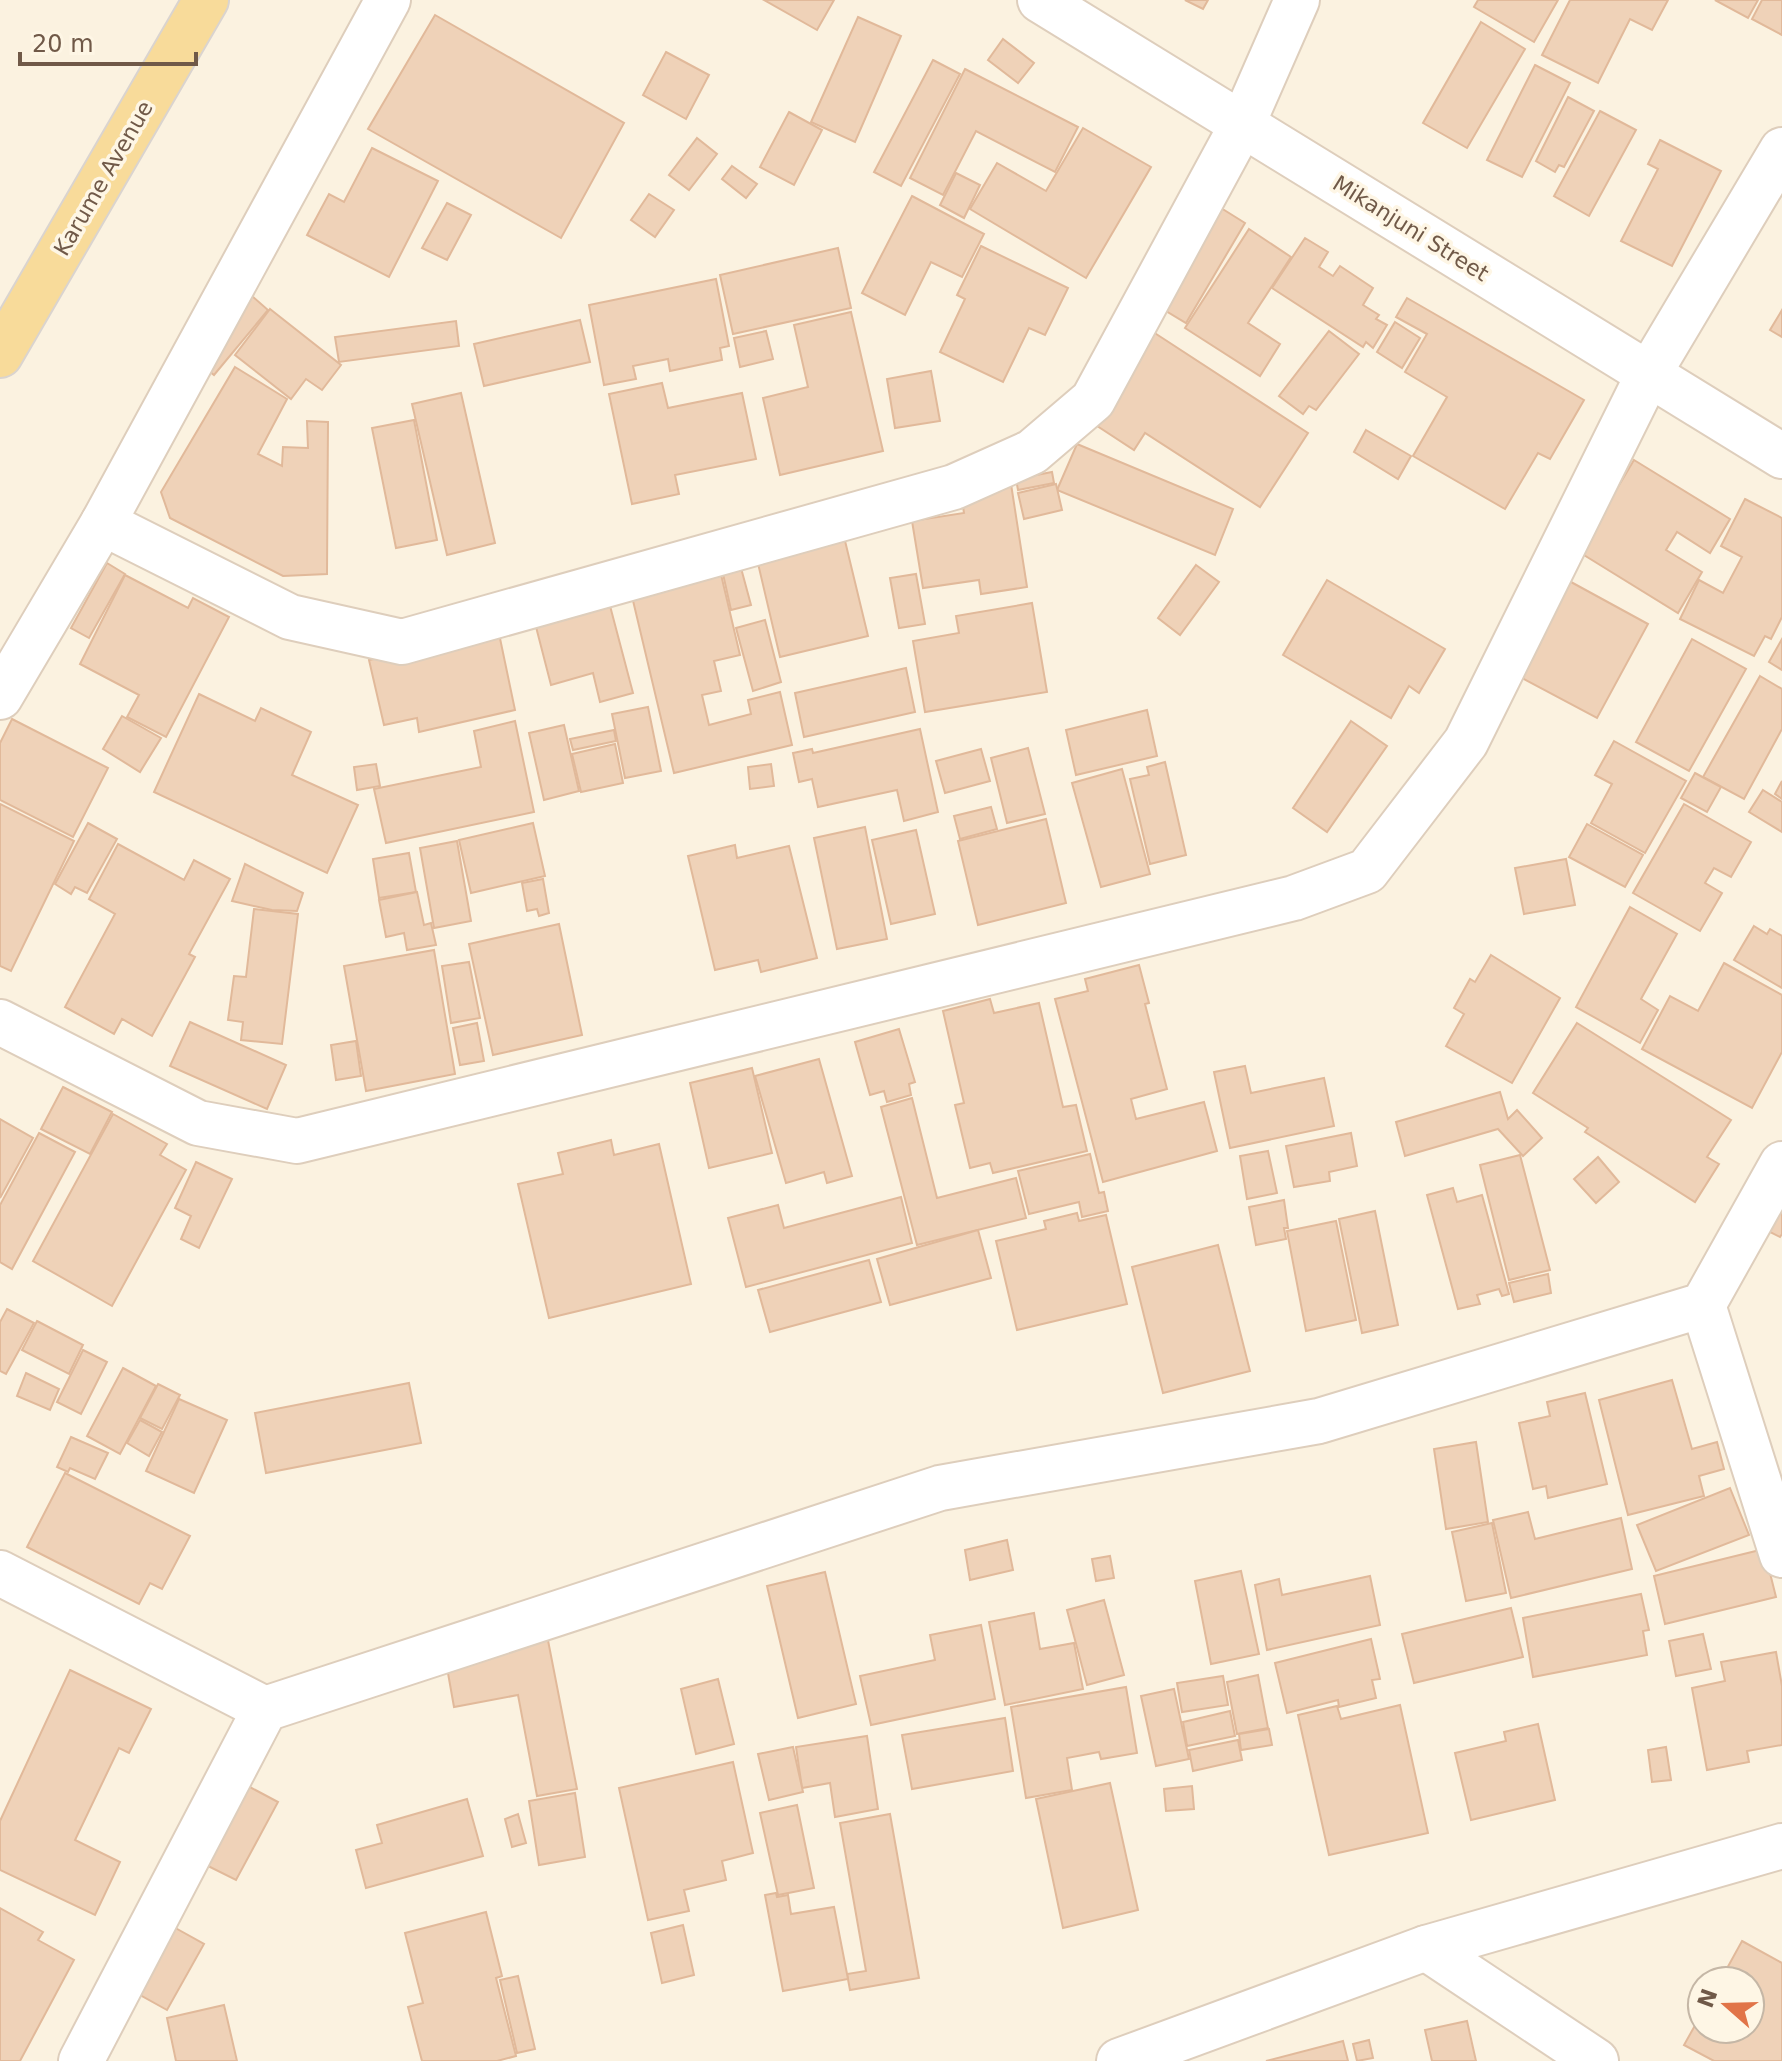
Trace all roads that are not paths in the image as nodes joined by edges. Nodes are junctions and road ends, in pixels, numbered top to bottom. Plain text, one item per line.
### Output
1 (206, 0) edge
2 (388, 0) edge
3 (1040, 0) edge
4 (1297, 0) edge
5 (1243, 123) junction
6 (1782, 150) edge
7 (0, 355) edge
8 (1648, 375) junction
9 (1782, 456) edge
10 (103, 523) junction
11 (0, 697) edge
12 (0, 1022) edge
13 (1782, 1164) edge
14 (1703, 1305) junction
15 (1782, 1555) edge
16 (0, 1573) edge
17 (265, 1709) junction
18 (1782, 1846) edge
19 (1426, 1948) junction
20 (81, 2061) edge
21 (1119, 2061) edge
22 (1596, 2061) edge

1 - 7 main road, Karume Avenue
2 - 10 street
3 - 5 street, Mikanjuni Street
4 - 5 street
5 - 8 street, Mikanjuni Street
5 - 10 street
6 - 8 street
8 - 9 street, Mikanjuni Street
8 - 12 street
10 - 11 street
13 - 14 street
14 - 15 street
14 - 17 street
16 - 17 street
17 - 20 street
18 - 19 street
19 - 21 street
19 - 22 street

